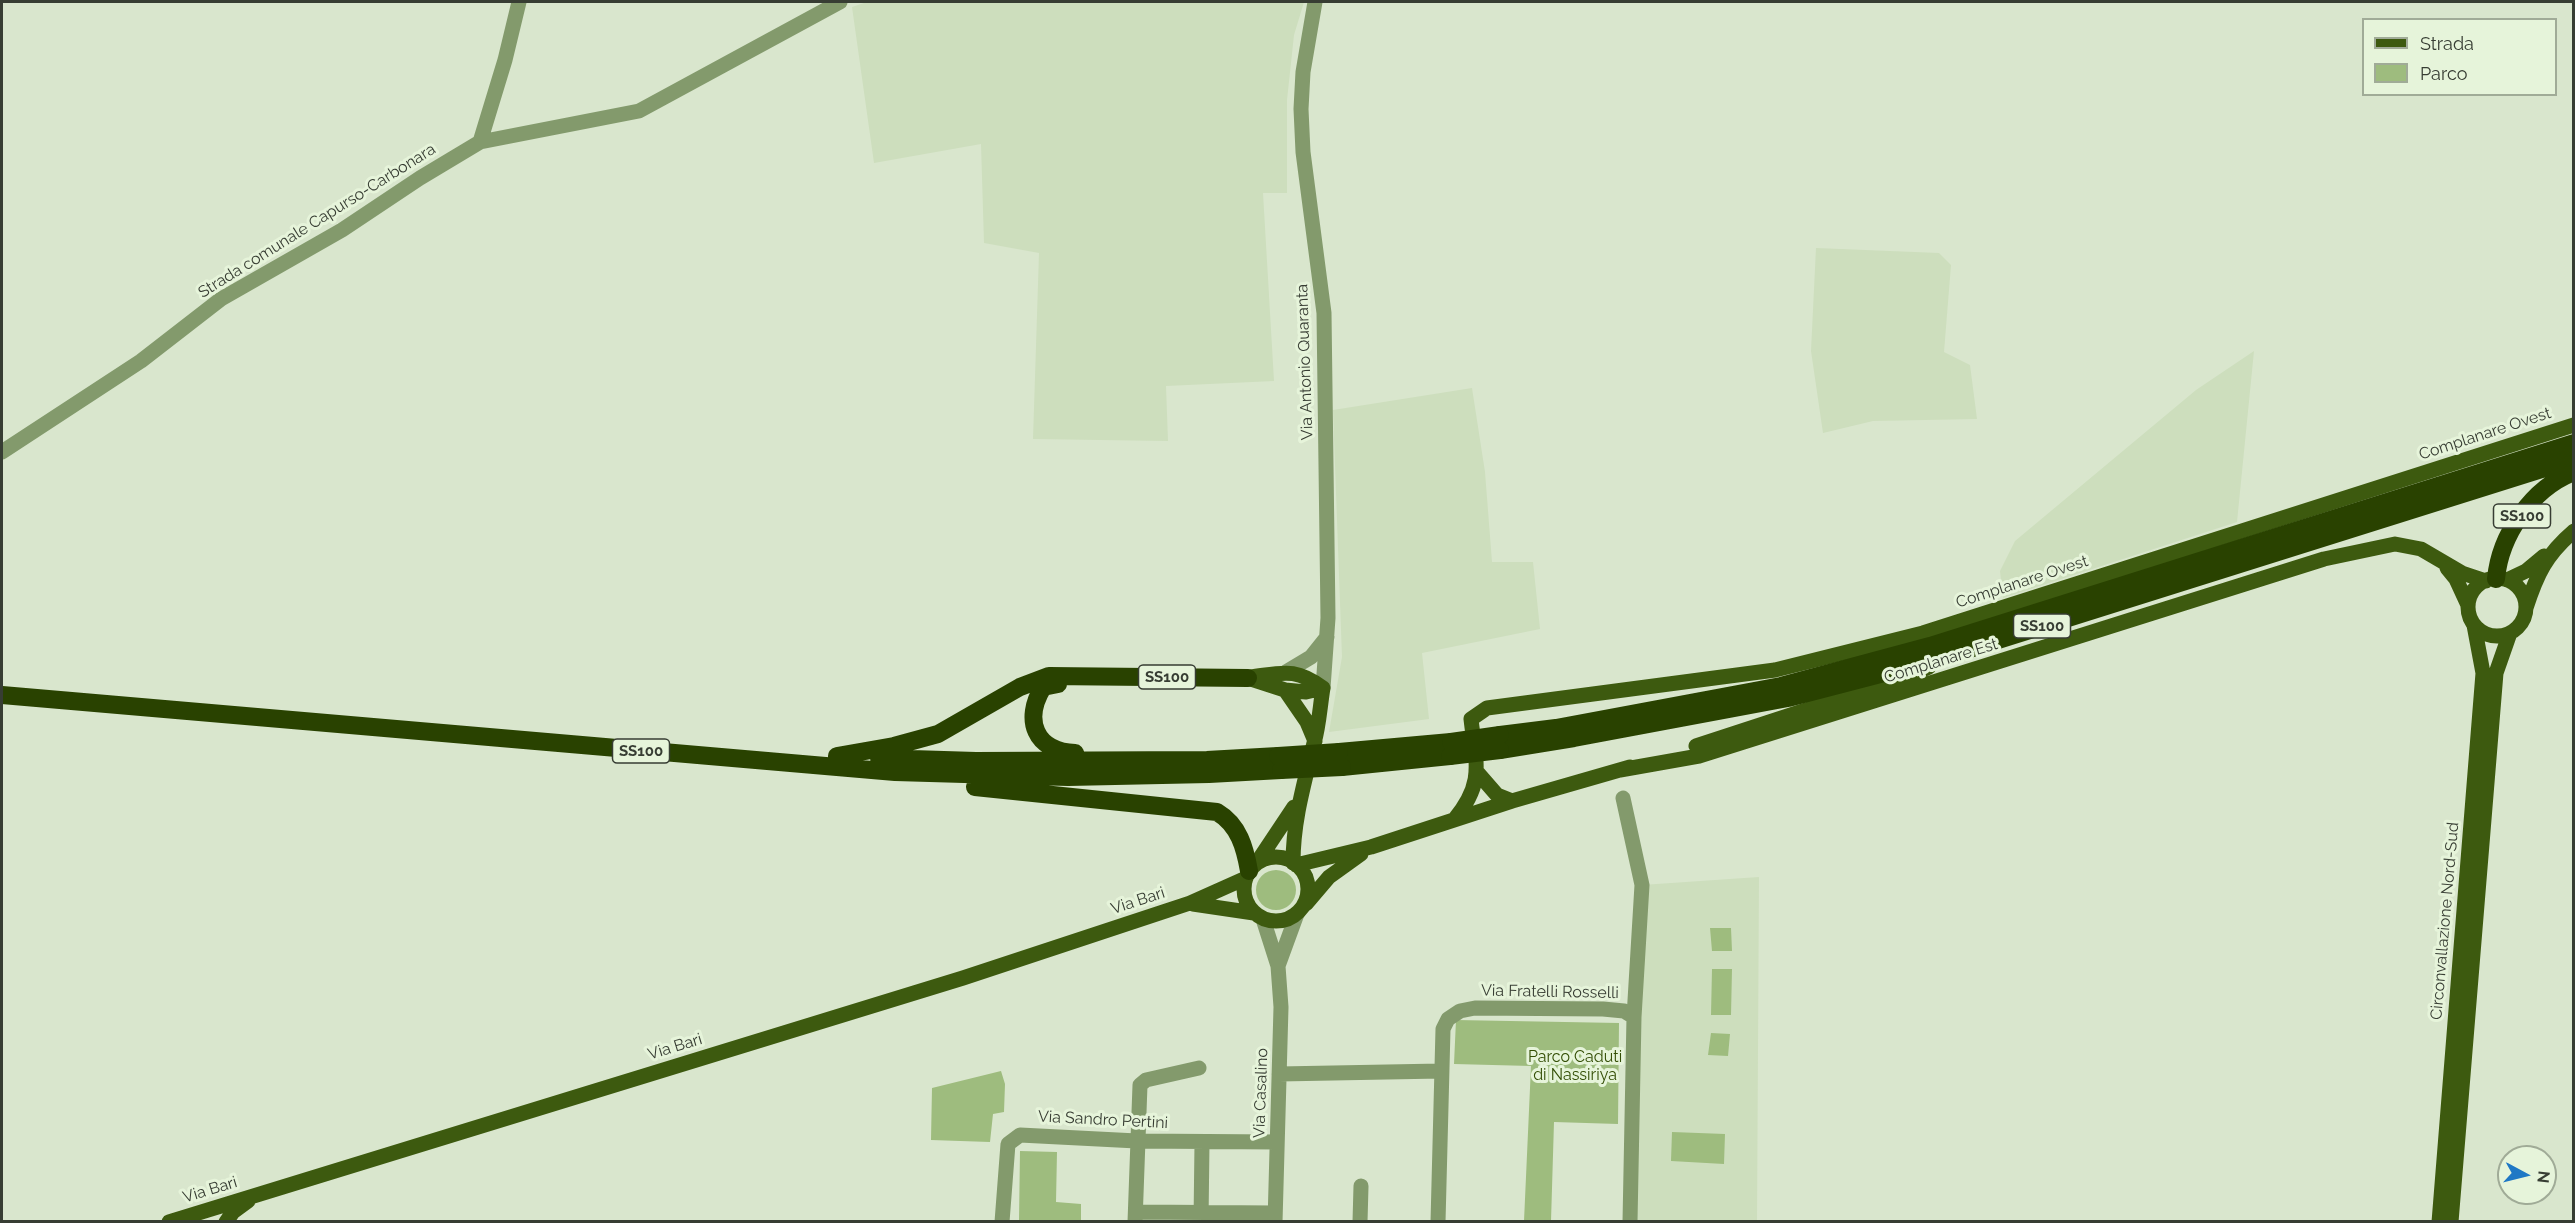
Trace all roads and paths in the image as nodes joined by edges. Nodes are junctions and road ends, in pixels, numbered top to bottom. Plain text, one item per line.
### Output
1 (519, 2) edge
2 (840, 2) edge
3 (1315, 2) edge
4 (480, 142) junction
5 (2574, 425) edge
6 (2574, 443) edge
7 (2, 452) edge
8 (2574, 459) edge
9 (2574, 472) edge
10 (2574, 531) edge
11 (2553, 548) junction
12 (2441, 561) junction
13 (2496, 580) junction
14 (2469, 605) junction
15 (2526, 608) junction
16 (2474, 625) junction
17 (2510, 633) junction
18 (1327, 637) junction
19 (1956, 653) junction
20 (1286, 672) junction
21 (1087, 676) junction
22 (1248, 678) junction
23 (2, 683) edge
24 (1323, 688) junction
25 (1285, 690) junction
26 (2, 695) edge
27 (1315, 741) junction
28 (1500, 742) junction
29 (837, 756) junction
30 (738, 760) junction
31 (1169, 760) junction
32 (1279, 763) junction
33 (1620, 770) junction
34 (1477, 772) junction
35 (1623, 798) dead end
36 (1299, 799) junction
37 (1512, 801) junction
38 (1454, 820) junction
39 (1371, 847) junction
40 (1295, 863) junction
41 (1251, 871) junction
42 (1190, 903) junction
43 (1299, 911) junction
44 (1259, 916) junction
45 (1278, 966) junction
46 (1634, 1017) junction
47 (1199, 1068) dead end
48 (1441, 1071) junction
49 (1279, 1074) junction
50 (1137, 1141) junction
51 (1277, 1142) junction
52 (1202, 1143) junction
53 (1361, 1186) dead end
54 (266, 1191) junction
55 (1135, 1216) edge
56 (1275, 1217) edge
57 (206, 1218) edge
58 (1201, 1218) edge
59 (169, 1221) edge
60 (226, 1221) edge
61 (1002, 1221) edge
62 (1360, 1221) edge
63 (1438, 1221) edge
64 (1630, 1221) edge
65 (2439, 1221) edge
66 (2451, 1221) edge

1 - 4 street
2 - 4 street, Strada comunale Capurso-Carbonara
3 - 18 street, Via Antonio Quaranta
4 - 7 street, Strada comunale Capurso-Carbonara
5 - 34 main road, Complanare Ovest
6 - 28 highway, SS100
8 - 19 highway, SS100
9 - 13 highway, SS100
10 - 11 main road
11 - 13 main road
11 - 15 main road
12 - 13 main road, Complanare Est
12 - 14 main road
12 - 33 main road, Complanare Est
13 - 14 main road
13 - 15 main road
14 - 16 main road
15 - 17 main road
16 - 17 main road
16 - 65 main road, Circonvallazione Nord-Sud
17 - 66 main road, Circonvallazione Nord-Sud
18 - 20 street
18 - 24 street, Via Antonio Quaranta
19 - 28 highway, SS100
19 - 33 main road
20 - 22 main road
20 - 24 main road
21 - 22 highway, SS100
21 - 29 highway, SS100
21 - 31 highway, SS100
22 - 25 main road
23 - 29 highway, SS100
24 - 25 main road
24 - 27 main road
25 - 27 main road
26 - 30 highway, SS100
27 - 36 main road
28 - 32 highway, SS100, bridge
29 - 31 highway, SS100
30 - 32 highway, SS100
30 - 41 highway, SS100
31 - 32 highway, SS100
33 - 37 main road
34 - 37 main road
34 - 38 main road
35 - 46 street
36 - 40 main road
36 - 41 main road
37 - 38 main road
38 - 39 main road
39 - 40 main road
39 - 43 main road
40 - 41 main road
40 - 43 main road
41 - 42 main road, Via Bari
41 - 44 main road
42 - 44 main road
42 - 54 main road, Via Bari
43 - 44 main road
43 - 45 street, Via Casalino
44 - 45 street, Via Casalino
45 - 49 street, Via Casalino
46 - 48 street, Via Fratelli Rosselli
46 - 64 street
47 - 50 street
48 - 49 street
48 - 63 street, Via Fratelli Rosselli
49 - 51 street, Via Casalino
50 - 52 street, Via Sandro Pertini
50 - 55 street
50 - 61 street, Via Sandro Pertini
51 - 52 street, Via Sandro Pertini
51 - 56 street, Via Casalino
52 - 58 street
53 - 62 street
54 - 57 main road, Via Bari
54 - 60 main road
55 - 58 street
56 - 58 street
57 - 59 main road, Via Bari

